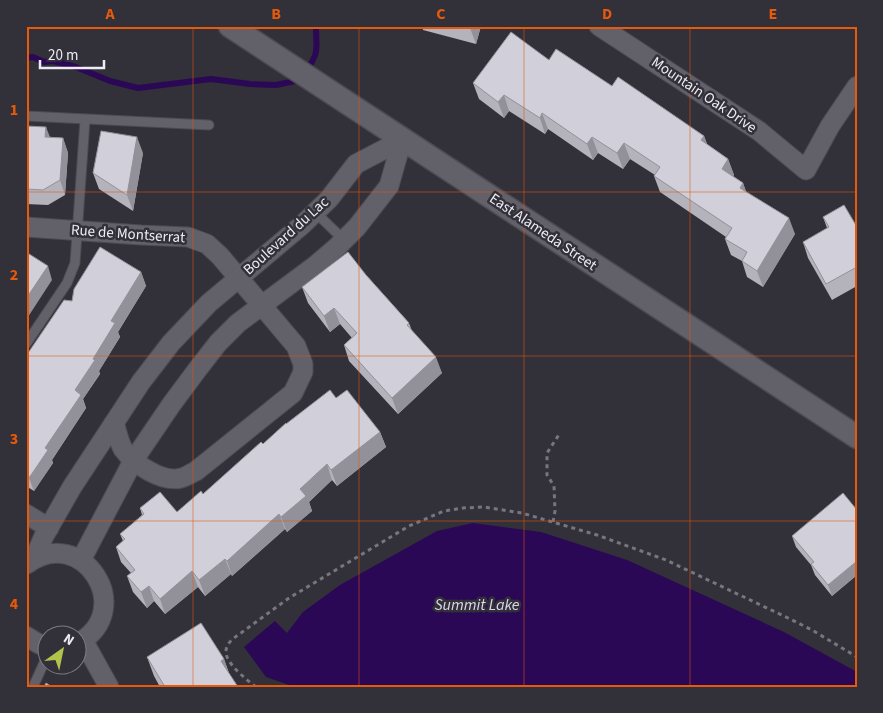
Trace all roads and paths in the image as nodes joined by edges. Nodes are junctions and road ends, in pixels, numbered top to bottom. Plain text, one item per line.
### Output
1 (230, 26) edge
2 (599, 26) edge
3 (857, 86) edge
4 (26, 116) edge
5 (85, 120) junction
6 (209, 125) dead end
7 (402, 140) junction
8 (315, 212) junction
9 (26, 227) edge
10 (78, 231) junction
11 (344, 240) junction
12 (238, 278) junction
13 (262, 305) junction
14 (26, 344) edge
15 (114, 423) junction
16 (560, 433) dead end
17 (857, 437) edge
18 (133, 462) junction
19 (26, 514) edge
20 (553, 522) junction
21 (49, 528) junction
22 (82, 560) junction
23 (30, 562) edge
24 (88, 635) edge
25 (26, 636) edge
26 (38, 644) edge
27 (88, 654) edge
28 (857, 657) edge
29 (109, 687) edge
30 (256, 687) edge

1 - 7 street, East Alameda Street
2 - 3 street, Mountain Oak Drive
4 - 5 lane
5 - 6 lane
5 - 10 lane
7 - 8 street, Boulevard du Lac
7 - 11 street
7 - 17 street, East Alameda Street
8 - 11 lane
8 - 12 street, Boulevard du Lac
9 - 10 street, Rue de Montserrat
10 - 12 street, Rue de Montserrat
10 - 14 lane
11 - 13 street
12 - 13 street, Rue de Montserrat
12 - 15 street, Boulevard du Lac
13 - 18 street
13 - 18 street
15 - 18 street
15 - 21 street, Boulevard du Lac
16 - 20 path
18 - 22 street
19 - 21 street
20 - 28 path
20 - 30 path
21 - 23 street, Boulevard du Lac
22 - 23 street
22 - 24 street
25 - 26 street
27 - 29 street

